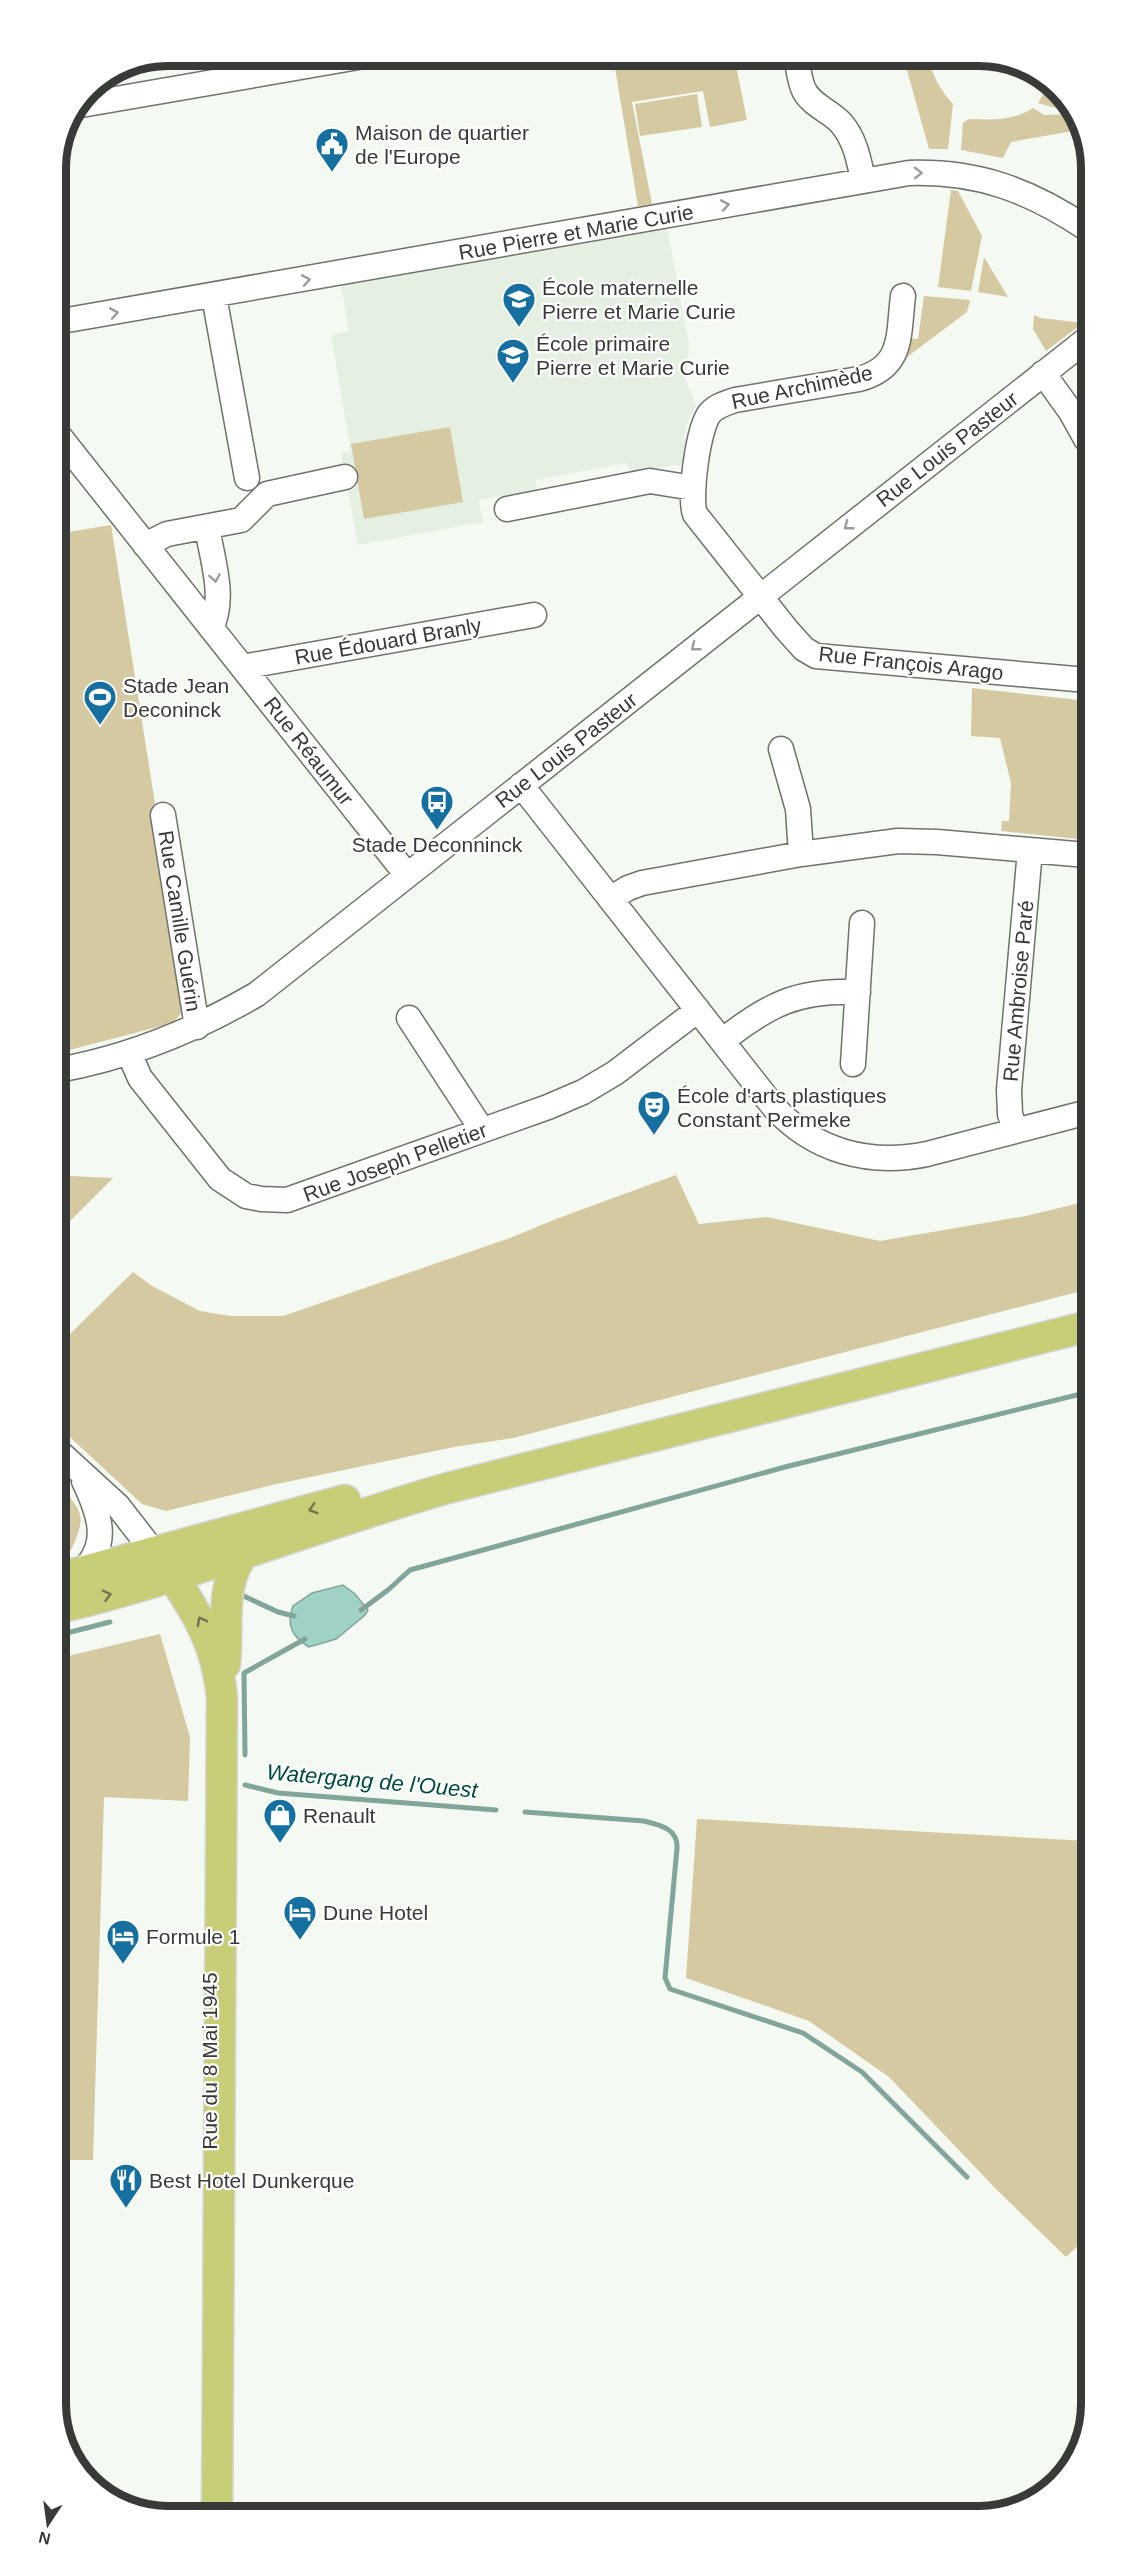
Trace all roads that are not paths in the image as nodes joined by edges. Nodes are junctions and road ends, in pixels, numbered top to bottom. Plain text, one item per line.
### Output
1 (306, 66) edge
2 (798, 66) edge
3 (89, 104) edge
4 (863, 180) junction
5 (1081, 225) edge
6 (214, 296) junction
7 (903, 296) dead end
8 (66, 320) edge
9 (1081, 344) edge
10 (1043, 373) junction
11 (1081, 430) edge
12 (66, 445) edge
13 (345, 477) dead end
14 (248, 478) dead end
15 (693, 488) junction
16 (507, 509) dead end
17 (207, 527) junction
18 (145, 545) junction
19 (760, 597) junction
20 (534, 615) dead end
21 (211, 628) junction
22 (242, 667) junction
23 (1081, 679) edge
24 (781, 750) dead end
25 (521, 785) junction
26 (163, 815) dead end
27 (1030, 850) junction
28 (801, 854) junction
29 (1081, 854) edge
30 (407, 875) junction
31 (612, 898) junction
32 (862, 923) dead end
33 (858, 992) junction
34 (698, 1010) junction
35 (409, 1018) dead end
36 (197, 1027) junction
37 (722, 1041) junction
38 (129, 1053) junction
39 (853, 1064) dead end
40 (66, 1068) edge
41 (1081, 1114) edge
42 (482, 1130) junction
43 (1015, 1131) junction
44 (1081, 1311) edge
45 (1081, 1328) edge
46 (71, 1464) edge
47 (129, 1518) junction
48 (206, 1539) junction
49 (146, 1554) junction
50 (243, 1554) junction
51 (70, 1575) edge
52 (164, 1580) junction
53 (66, 1606) edge
54 (222, 1697) junction
55 (206, 2506) edge
56 (217, 2506) edge

1 - 3 street
2 - 4 street
4 -> 5 street, Rue Pierre et Marie Curie
6 -> 4 street, Rue Pierre et Marie Curie
8 -> 6 street, Rue Pierre et Marie Curie
6 - 14 street
7 - 15 street, Rue Archimède
9 - 10 street, Rue Louis Pasteur
10 - 11 street
10 -> 19 street, Rue Louis Pasteur
12 - 18 street, Rue Réaumur
13 - 17 street
15 - 16 street
15 - 19 street, Rue Archimède
17 - 18 street
17 -> 21 street
18 - 21 street, Rue Réaumur
19 - 23 street, Rue François Arago
19 -> 25 street, Rue Louis Pasteur
20 - 22 street, Rue Édouard Branly
21 - 22 street, Rue Réaumur
22 - 30 street, Rue Réaumur
24 - 28 street
25 - 30 street, Rue Louis Pasteur
25 - 31 street
26 - 36 street, Rue Camille Guérin
27 - 28 street
27 - 29 street
27 - 43 street, Rue Ambroise Paré
28 - 31 street
30 - 36 street, Rue Louis Pasteur
31 - 34 street
32 - 33 street
33 - 37 street
33 - 39 street
34 - 37 street
34 - 42 street, Rue Joseph Pelletier
35 - 42 street
36 - 38 street, Rue Louis Pasteur
37 - 43 street
38 - 40 street, Rue Louis Pasteur
38 - 42 street, Rue Joseph Pelletier
41 - 43 street
44 -> 48 main road
45 - 50 main road
46 - 47 street
46 - 49 street
46 - 51 street
47 - 48 street
47 - 49 street
48 - 49 main road
49 - 51 main road
49 - 52 street
50 - 52 main road
50 - 54 main road, Rue du 8 Mai 1945
53 -> 52 main road
54 -> 52 main road, Rue du 8 Mai 1945
52 - 55 main road, Rue du 8 Mai 1945
54 - 56 main road, Rue du 8 Mai 1945

